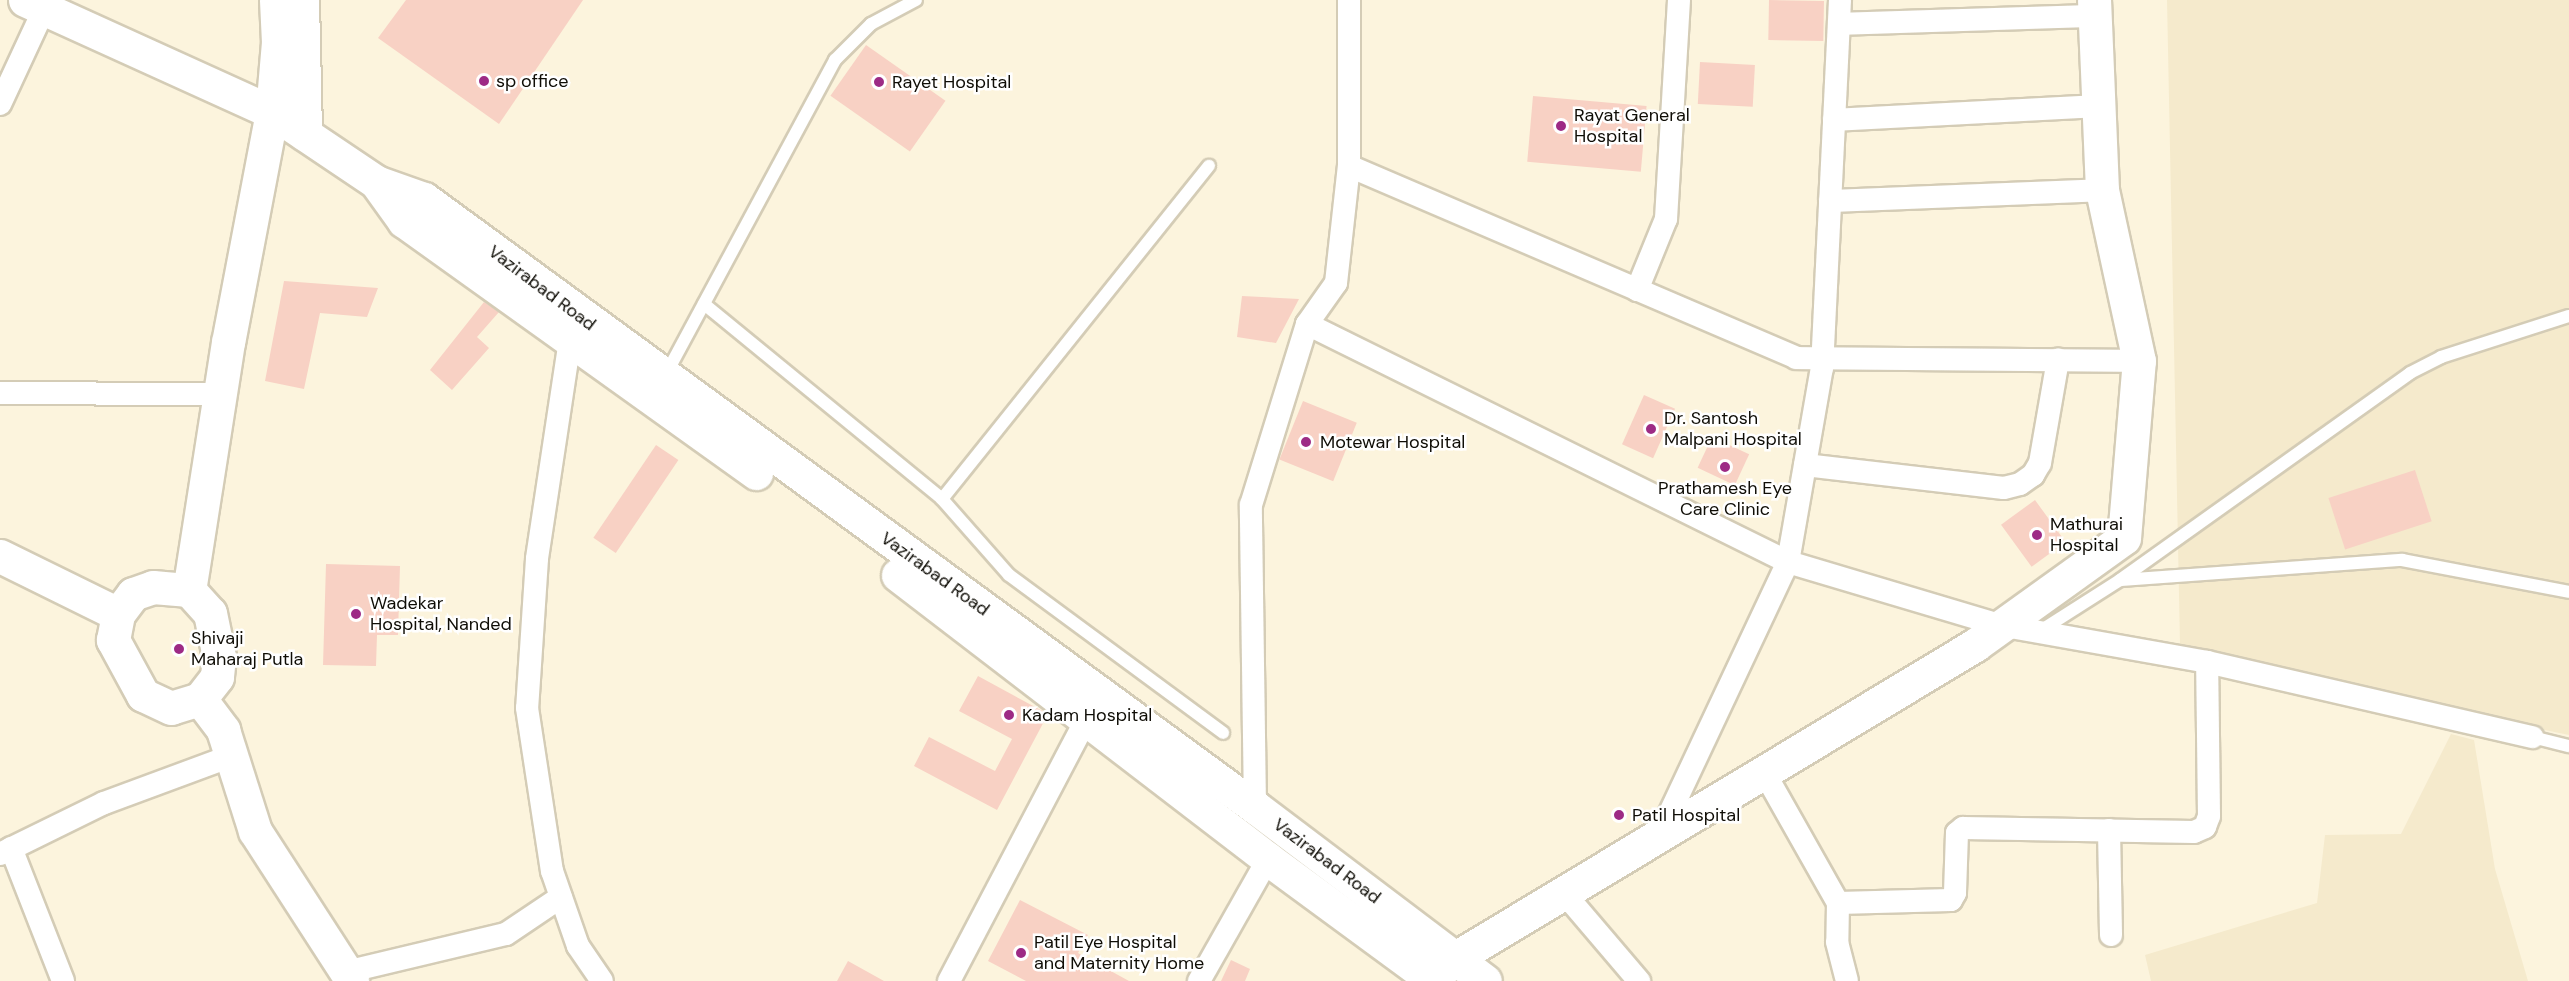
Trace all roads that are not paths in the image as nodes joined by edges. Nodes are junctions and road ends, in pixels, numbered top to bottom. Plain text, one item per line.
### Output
1 (276, 0) edge
2 (302, 0) edge
3 (916, 0) edge
4 (1349, 0) edge
5 (1679, 0) edge
6 (1840, 0) edge
7 (35, 4) edge
8 (2094, 8) edge
9 (1839, 24) junction
10 (0, 104) edge
11 (2098, 106) junction
12 (272, 112) junction
13 (1834, 120) junction
14 (305, 134) junction
15 (1209, 166) dead end
16 (1349, 166) junction
17 (376, 182) junction
18 (2102, 190) junction
19 (1830, 201) junction
20 (1636, 290) junction
21 (704, 304) junction
22 (2569, 316) edge
23 (1307, 324) junction
24 (570, 340) junction
25 (1823, 357) junction
26 (2058, 360) junction
27 (2139, 361) junction
28 (664, 378) junction
29 (0, 393) edge
30 (222, 394) junction
31 (1806, 465) junction
32 (942, 499) junction
33 (0, 556) edge
34 (1788, 562) junction
35 (2120, 580) junction
36 (189, 590) junction
37 (2569, 592) edge
38 (118, 614) junction
39 (2000, 625) junction
40 (2039, 632) junction
41 (2207, 662) junction
42 (200, 699) junction
43 (1093, 706) junction
44 (1222, 733) dead end
45 (2532, 737) joint
46 (2569, 746) edge
47 (231, 756) junction
48 (1764, 772) junction
49 (1255, 807) junction
50 (2109, 830) junction
51 (1659, 836) junction
52 (5, 851) edge
53 (1268, 859) junction
54 (1363, 888) junction
55 (1564, 893) junction
56 (561, 897) junction
57 (1838, 903) junction
58 (1343, 915) junction
59 (2111, 935) dead end
60 (1457, 957) junction
61 (349, 976) edge
62 (1432, 980) edge
63 (63, 981) edge
64 (602, 981) edge
65 (949, 981) edge
66 (1199, 981) edge
67 (1485, 981) edge
68 (1639, 981) edge
69 (1847, 981) edge

1 - 12 main road
2 - 14 main road
3 - 21 lane
4 - 16 street
5 - 20 street
6 - 9 street
7 - 10 street
7 - 12 main road, Vazirabad Road
8 - 9 street
8 - 11 main road
9 - 13 street
11 - 13 street
11 - 18 main road
12 - 14 main road, Vazirabad Road
12 - 30 main road
13 - 19 street
14 - 17 main road, Vazirabad Road
15 - 32 lane
16 - 20 street
16 - 23 street
17 - 24 main road, Vazirabad Road
17 - 28 main road, Vazirabad Road
18 - 19 street
18 - 27 main road
19 - 25 street
20 - 25 street
21 - 28 lane
21 - 32 lane
22 - 35 lane
23 - 34 street
23 - 49 street
24 - 43 main road, Vazirabad Road
24 - 56 street
25 - 26 street
25 - 31 street
26 - 27 street
26 - 31 street
27 - 39 main road
28 - 43 main road, Vazirabad Road
29 - 30 street
30 - 36 main road
31 - 34 street
32 - 44 lane
33 - 38 main road
34 - 39 street
34 - 51 street
35 - 37 lane
35 - 40 lane
36 - 38 main road
36 - 42 main road
38 - 42 main road
39 - 40 street
39 - 48 main road
40 - 41 street
41 - 45 street
41 - 50 street
42 - 47 main road
43 - 49 main road, Vazirabad Road
43 - 53 main road, Vazirabad Road
43 - 65 street
45 - 46 lane
47 - 52 street
47 - 61 main road
48 - 51 main road
48 - 57 street
49 - 54 main road, Vazirabad Road
50 - 57 street
50 - 59 street
51 - 55 main road
52 - 63 street
53 - 58 main road, Vazirabad Road
53 - 66 street
54 - 58 main road
54 - 60 main road, Vazirabad Road
55 - 60 main road
55 - 68 street
56 - 61 street
56 - 64 street
57 - 69 street
58 - 62 main road, Vazirabad Road
60 - 62 main road
60 - 67 main road, Vazirabad Road

